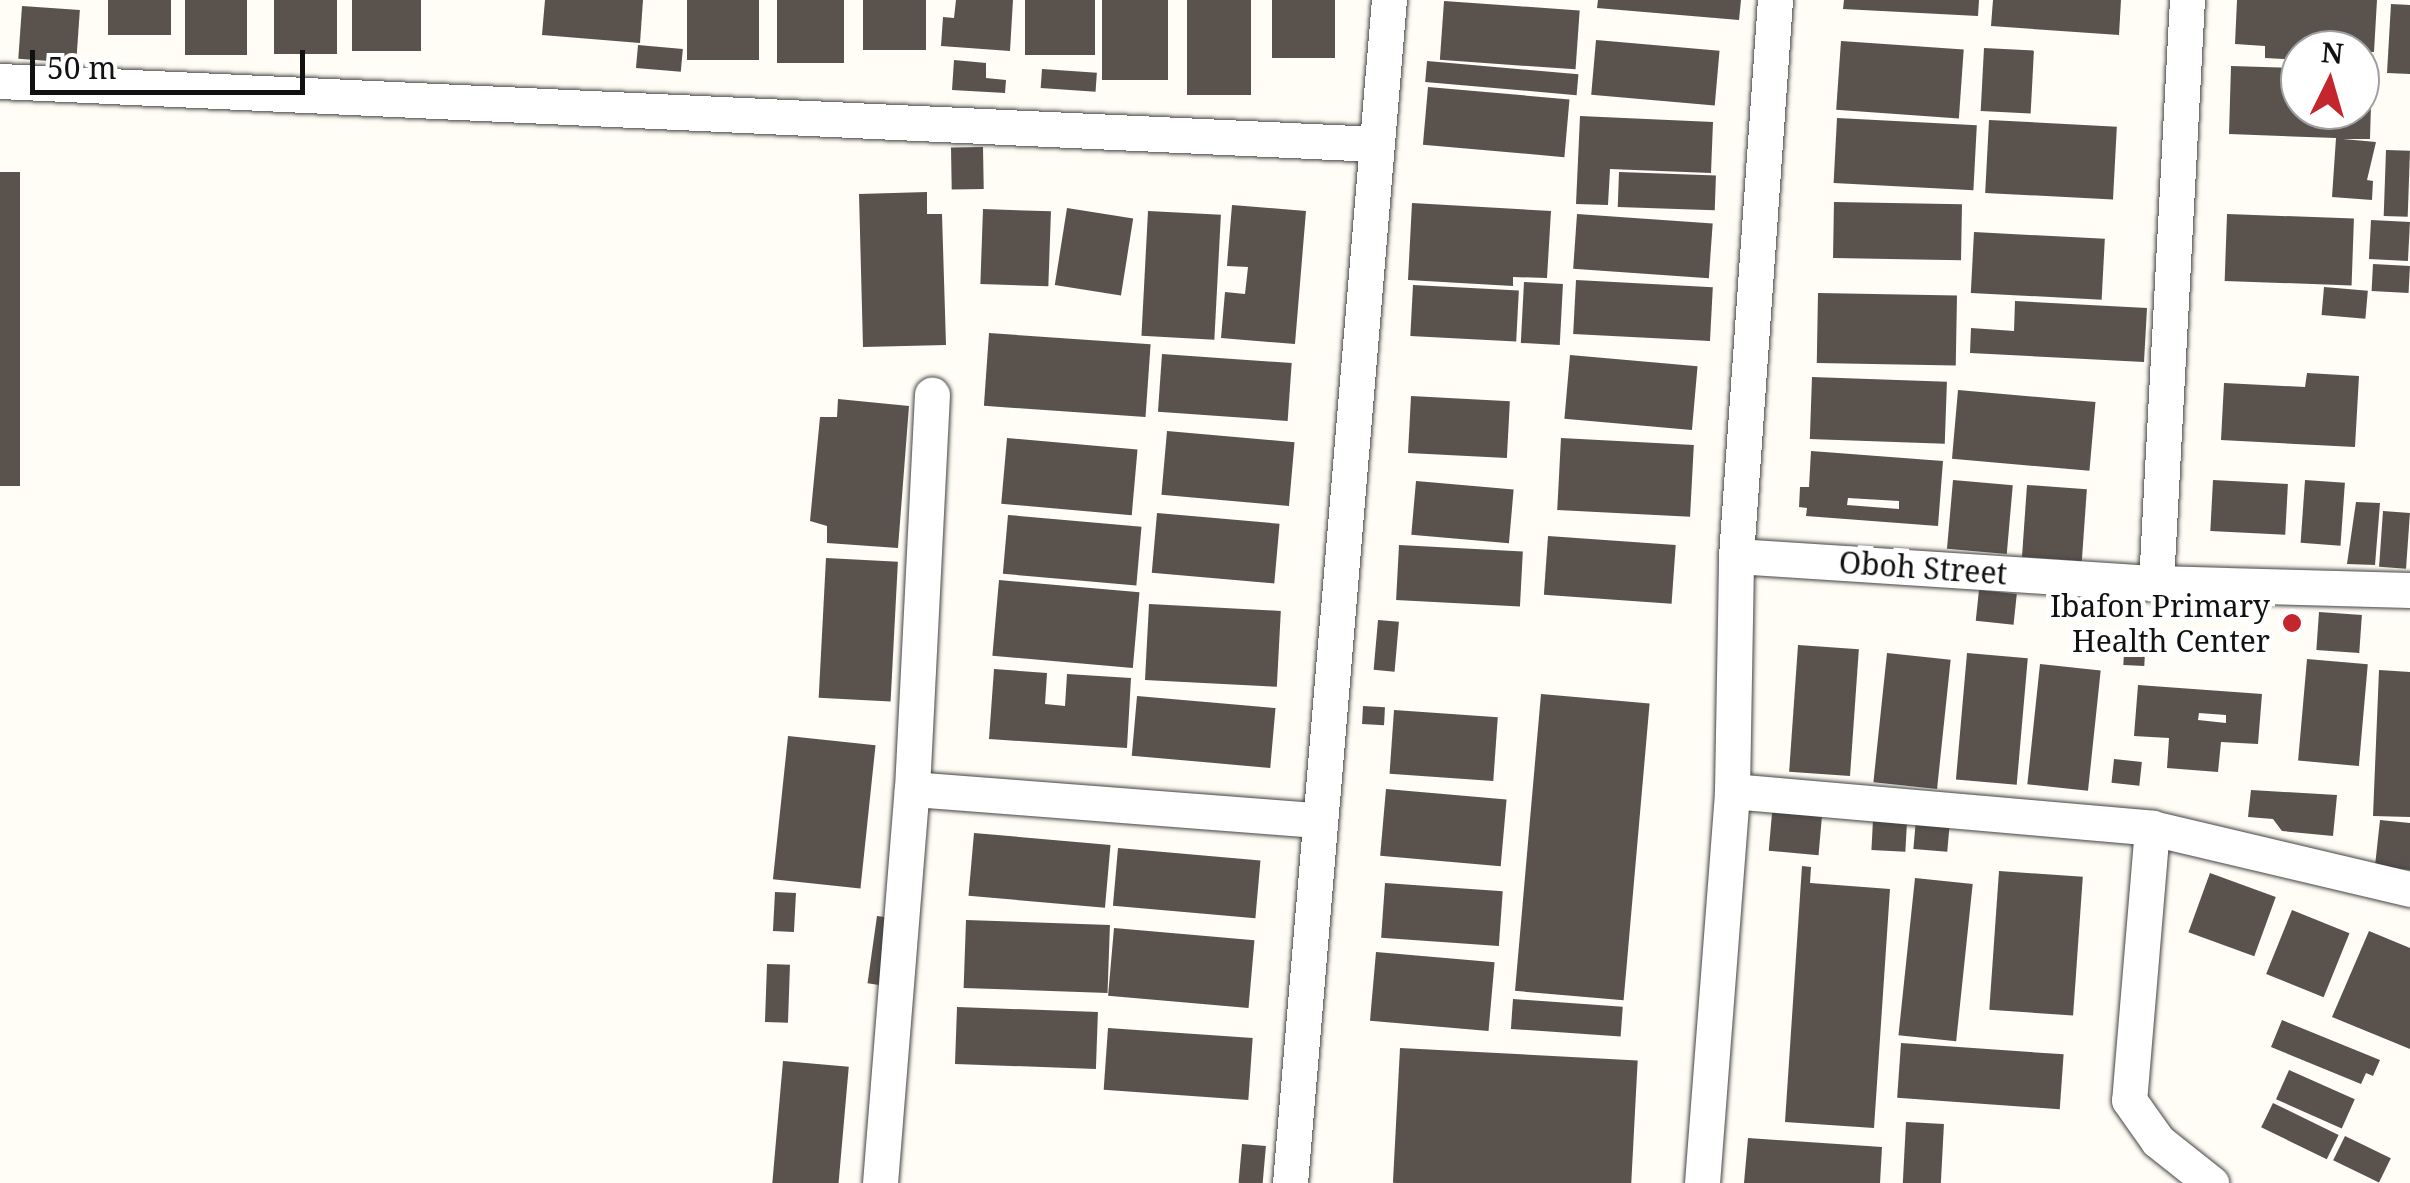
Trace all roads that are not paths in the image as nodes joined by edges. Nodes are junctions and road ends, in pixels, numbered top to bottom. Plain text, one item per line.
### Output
1 (1389, 0) edge
2 (1775, 0) edge
3 (2187, 0) edge
4 (0, 81) edge
5 (1376, 144) junction
6 (932, 395) dead end
7 (1736, 556) junction
8 (2156, 583) junction
9 (2410, 590) edge
10 (912, 789) junction
11 (1732, 791) junction
12 (1316, 820) junction
13 (2152, 828) junction
14 (2410, 889) edge
15 (880, 1183) edge
16 (1290, 1183) edge
17 (1702, 1183) edge
18 (2211, 1183) edge

1 - 5 street
2 - 7 street
3 - 8 street
4 - 5 street
5 - 12 street
6 - 10 street
7 - 8 street, Oboh Street
7 - 11 street
8 - 9 street, Oboh Street
10 - 12 street
10 - 15 street
11 - 13 street
11 - 17 street
12 - 16 street
13 - 14 street
13 - 18 street

